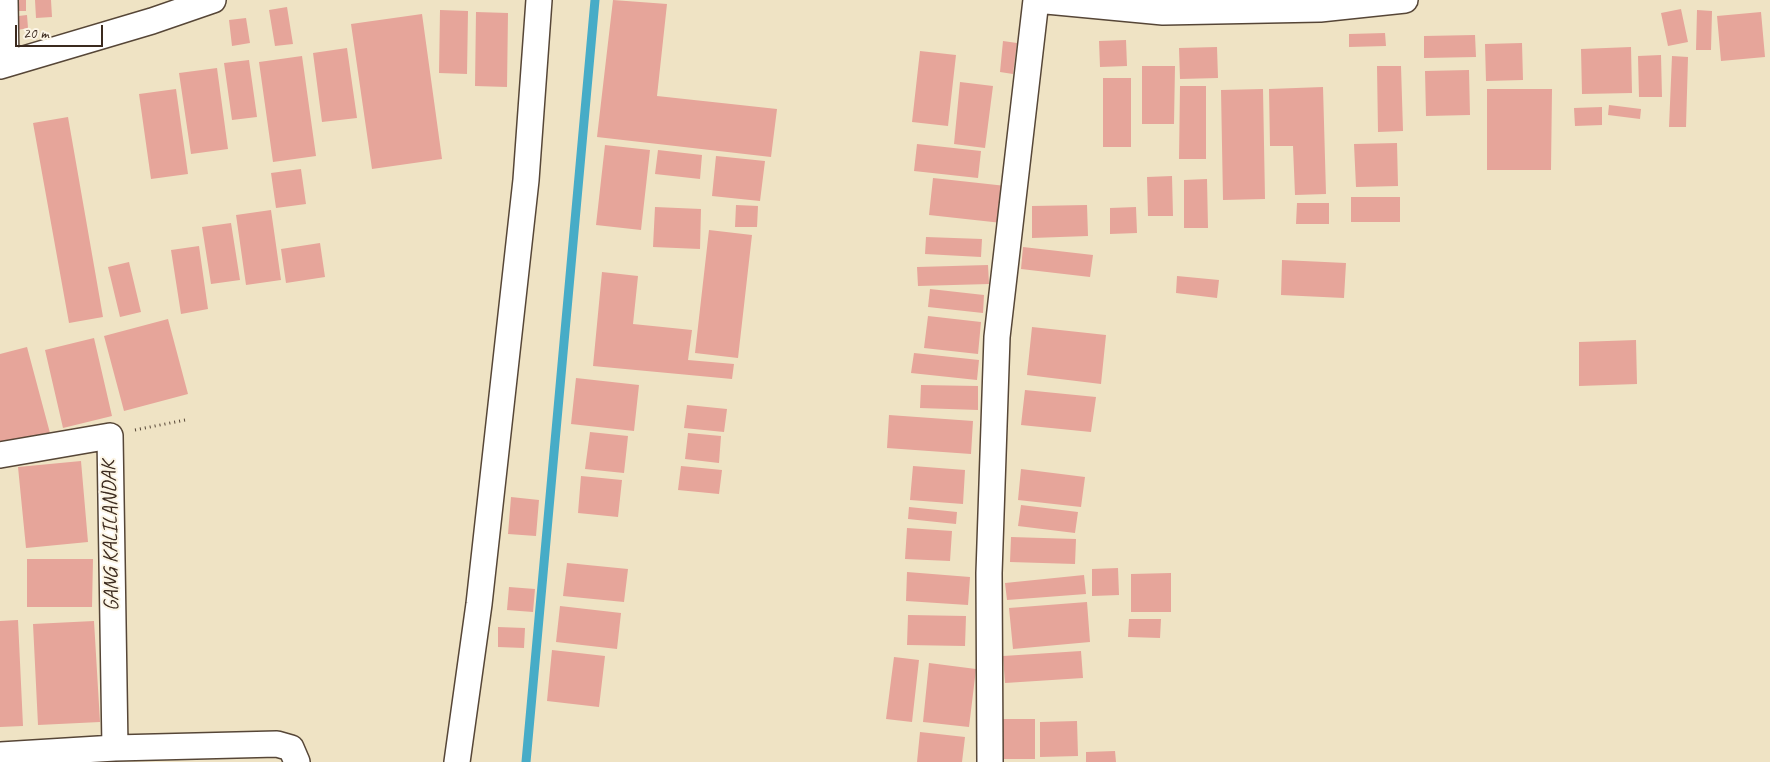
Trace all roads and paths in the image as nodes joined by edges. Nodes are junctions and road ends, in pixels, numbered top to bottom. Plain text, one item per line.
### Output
1 (5, 0) edge
2 (213, 0) edge
3 (539, 0) edge
4 (1405, 0) edge
5 (1047, 1) edge
6 (1248, 6) edge
7 (152, 10) edge
8 (3, 65) edge
9 (185, 420) dead end
10 (110, 436) junction
11 (0, 455) edge
12 (115, 748) junction
13 (0, 755) edge
14 (297, 762) edge
15 (457, 762) edge
16 (990, 762) edge

1 - 8 street
2 - 7 street
3 - 15 street
4 - 6 street
5 - 6 street
5 - 16 street
7 - 8 street
9 - 10 path
10 - 11 street, GANG KALILANDAK
10 - 12 street, GANG KALILANDAK
12 - 13 street
12 - 14 street

